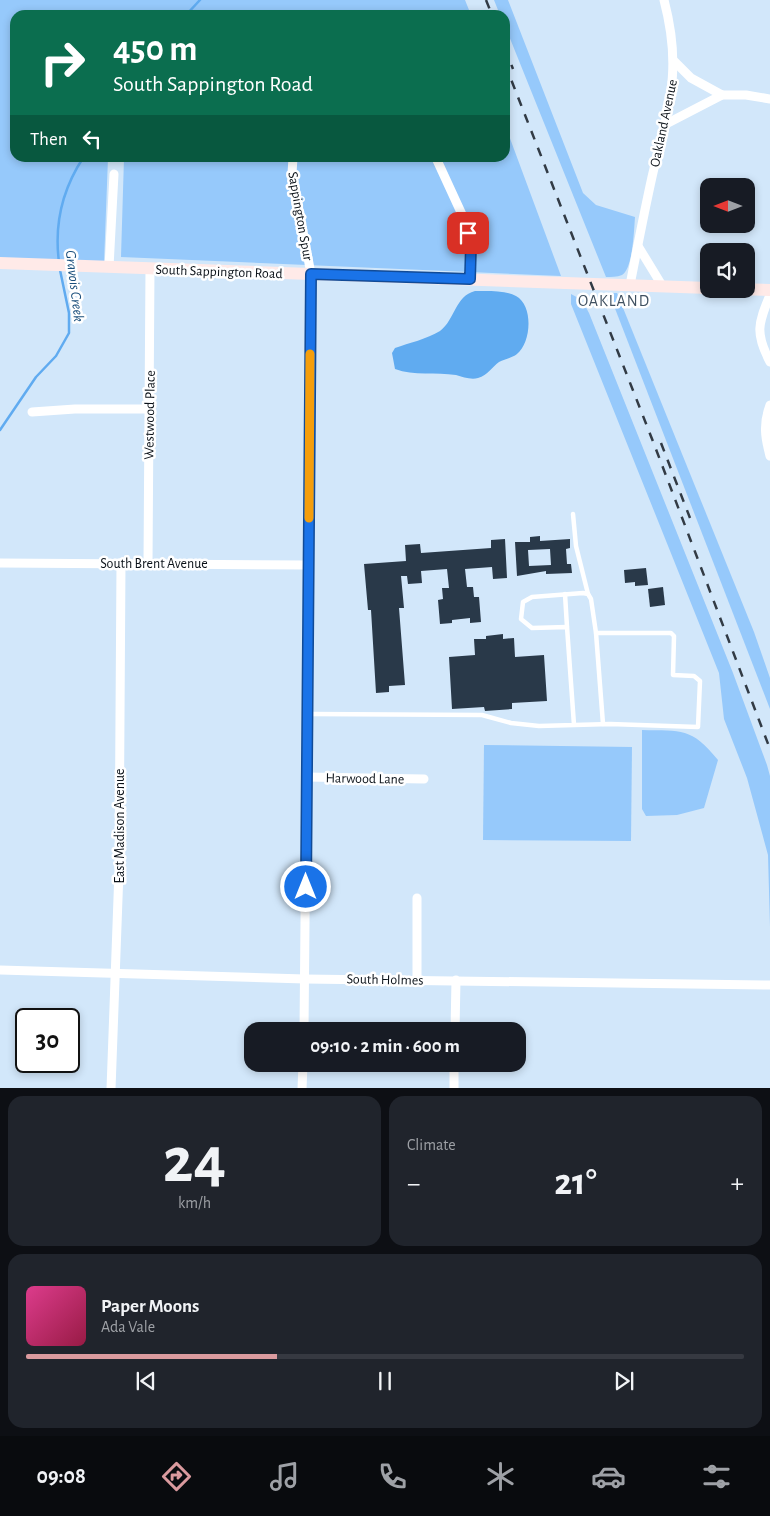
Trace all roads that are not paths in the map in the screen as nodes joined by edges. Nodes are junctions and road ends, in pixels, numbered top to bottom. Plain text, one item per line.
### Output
1 (664, 0) edge
2 (674, 61) junction
3 (722, 95) junction
4 (770, 99) edge
5 (666, 124) junction
6 (292, 162) edge
7 (438, 162) edge
8 (114, 174) dead end
9 (638, 246) junction
10 (0, 263) edge
11 (110, 268) junction
12 (150, 268) junction
13 (311, 274) junction
14 (470, 279) junction
15 (630, 286) junction
16 (663, 286) junction
17 (700, 288) edge
18 (755, 290) edge
19 (770, 290) edge
20 (770, 294) edge
21 (770, 362) edge
22 (770, 406) edge
23 (149, 409) junction
24 (32, 412) dead end
25 (770, 456) edge
26 (573, 514) dead end
27 (0, 562) edge
28 (121, 563) junction
29 (148, 563) junction
30 (308, 565) junction
31 (565, 594) junction
32 (588, 594) junction
33 (567, 627) junction
34 (596, 632) junction
35 (308, 714) junction
36 (603, 724) junction
37 (574, 725) junction
38 (306, 777) junction
39 (424, 778) dead end
40 (417, 898) dead end
41 (0, 970) edge
42 (117, 974) junction
43 (305, 978) junction
44 (417, 980) junction
45 (456, 980) junction
46 (770, 985) edge
47 (304, 1022) edge
48 (455, 1022) edge
49 (303, 1072) edge
50 (454, 1072) edge
51 (111, 1088) edge
52 (302, 1088) edge
53 (454, 1088) edge

1 - 2 street, Oakland Avenue
2 - 3 street
2 - 5 street, Oakland Avenue
3 - 4 street
3 - 5 street
5 - 9 street, Oakland Avenue
6 - 13 street, Sappington Spur
7 - 14 street
8 - 11 street
9 - 15 street, Oakland Avenue
9 - 16 street
10 - 11 street, South Sappington Road
11 - 12 street, South Sappington Road
12 - 13 street, South Sappington Road
12 - 23 street, Westwood Place
13 - 14 street, South Sappington Road
13 - 30 street, Sappington Spur
14 - 15 street, South Sappington Road
15 - 16 street, South Sappington Road
16 - 17 street, South Sappington Road
18 - 19 street
20 - 21 street
22 - 25 street
23 - 24 street
23 - 29 street, Westwood Place
26 - 32 lane
27 - 28 street, South Brent Avenue
28 - 29 street, South Brent Avenue
28 - 42 street, East Madison Avenue
29 - 30 street, South Brent Avenue
30 - 35 street, Sappington Spur
31 - 32 lane
31 - 33 lane
31 - 33 lane
32 - 34 lane
33 - 37 lane
34 - 36 lane
34 - 36 lane
35 - 37 lane
35 - 38 street, Sappington Spur
36 - 37 lane
38 - 39 street, Harwood Lane
38 - 43 street, Sappington Spur
40 - 44 street
41 - 42 street, South Holmes
42 - 43 street, South Holmes
42 - 51 street, East Madison Avenue
43 - 44 street, South Holmes
43 - 47 street, Sappington Spur
44 - 45 street, South Holmes
45 - 46 street, South Holmes
45 - 48 street
49 - 52 street
50 - 53 street

